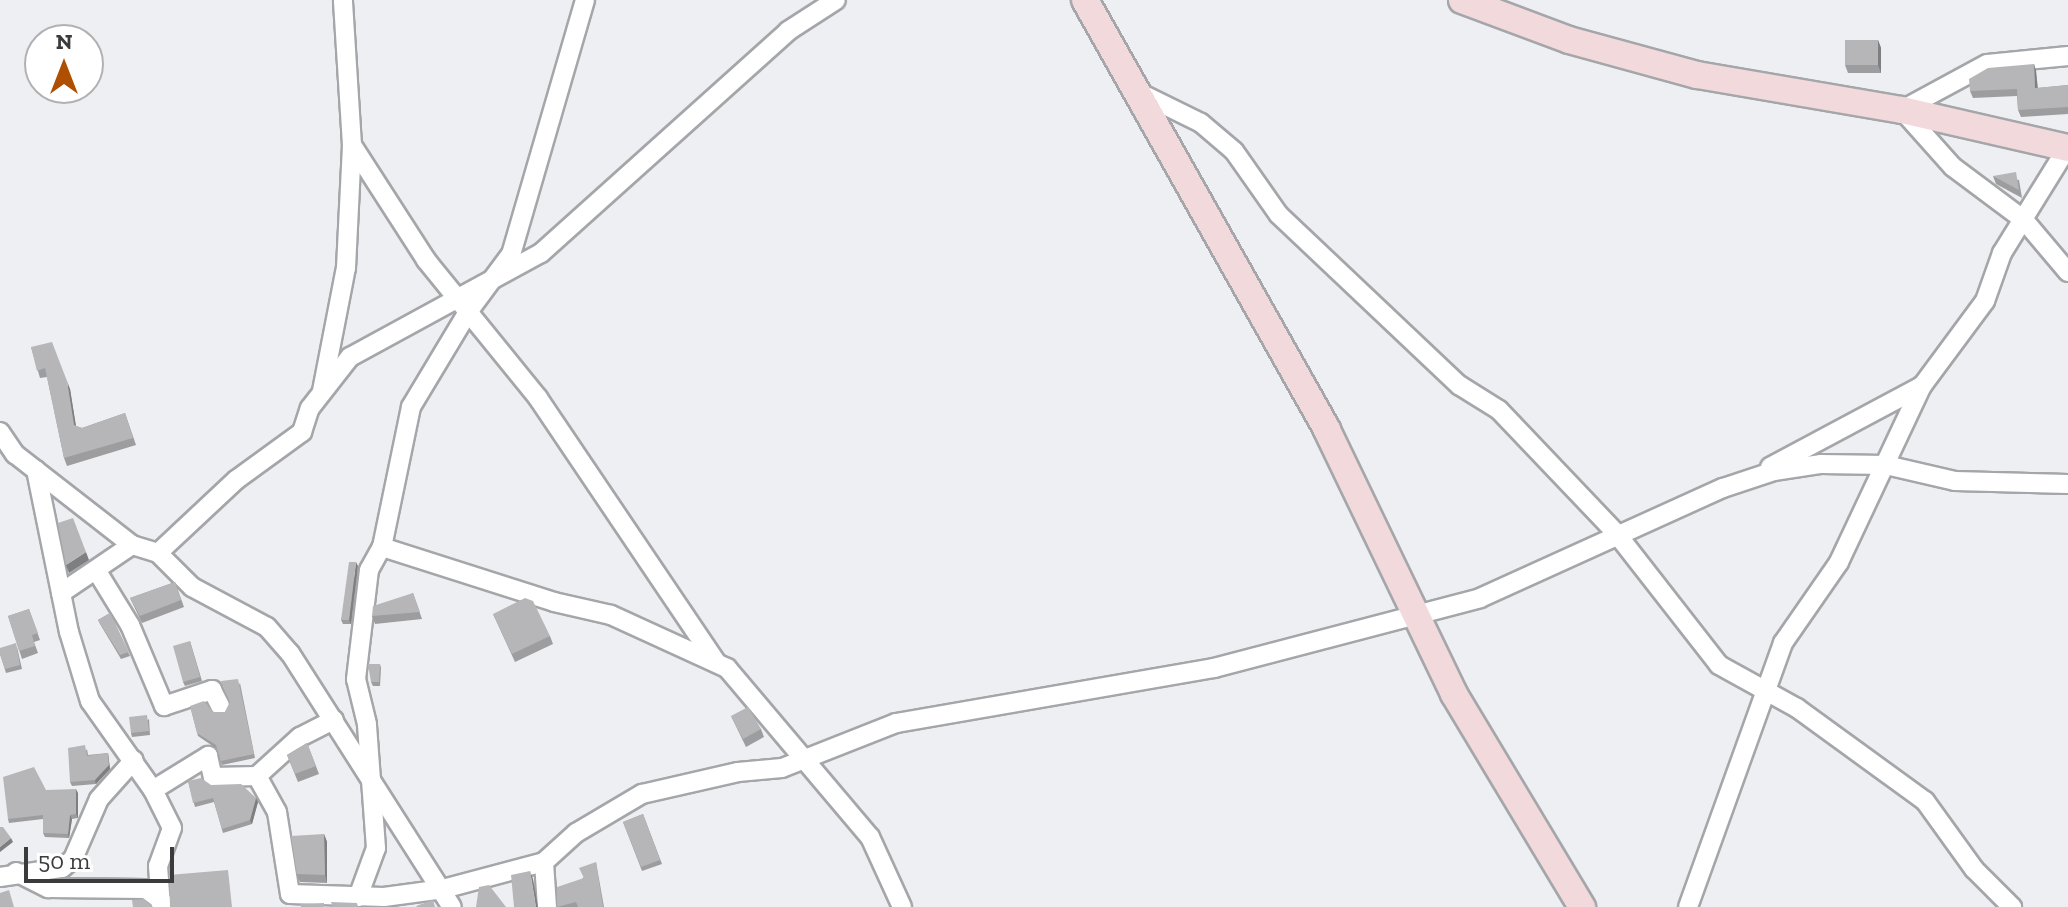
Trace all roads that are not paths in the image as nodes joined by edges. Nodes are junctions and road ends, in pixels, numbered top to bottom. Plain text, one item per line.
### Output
1 (343, 0) edge
2 (585, 0) edge
3 (836, 0) edge
4 (1085, 0) edge
5 (1462, 0) edge
6 (2068, 56) edge
7 (1134, 90) junction
8 (1902, 110) junction
9 (352, 145) junction
10 (2068, 148) edge
11 (2024, 220) junction
12 (2068, 272) edge
13 (493, 278) junction
14 (462, 304) junction
15 (1922, 386) junction
16 (321, 393) junction
17 (0, 432) edge
18 (1886, 465) junction
19 (36, 470) junction
20 (1735, 484) junction
21 (2068, 484) edge
22 (1618, 538) junction
23 (132, 545) junction
24 (382, 547) junction
25 (158, 553) junction
26 (98, 573) junction
27 (61, 593) junction
28 (1417, 615) junction
29 (716, 663) junction
30 (1765, 690) junction
31 (220, 706) dead end
32 (334, 720) junction
33 (807, 759) junction
34 (134, 760) junction
35 (257, 776) junction
36 (153, 790) junction
37 (373, 790) junction
38 (544, 862) junction
39 (7, 874) edge
40 (443, 889) junction
41 (358, 897) junction
42 (336, 902) edge
43 (161, 904) edge
44 (452, 907) edge
45 (547, 907) edge
46 (902, 907) edge
47 (1582, 907) edge
48 (1688, 907) edge
49 (2012, 907) edge

1 - 9 street
2 - 13 street
3 - 13 street
4 - 7 street
5 - 8 street
6 - 8 street
7 - 22 street
7 - 28 street
8 - 10 street
8 - 11 street
9 - 14 street
9 - 16 street
10 - 11 street
11 - 12 street
11 - 15 street
13 - 14 street
14 - 16 street
14 - 24 street
14 - 29 street
15 - 18 street
15 - 20 street
16 - 25 street
17 - 19 street
18 - 20 street
18 - 21 street
18 - 30 street
19 - 23 street
19 - 27 street
20 - 22 street
22 - 28 street
22 - 30 street
23 - 25 street
23 - 26 street
24 - 29 street
24 - 37 street
25 - 32 street
26 - 27 street
26 - 31 street
27 - 34 street
28 - 33 street
28 - 47 street
29 - 33 street
30 - 48 street
30 - 49 street
32 - 35 street
32 - 37 street
33 - 38 street
33 - 46 street
34 - 36 street
34 - 39 street
35 - 36 street
35 - 42 street
36 - 43 street
37 - 40 street
37 - 41 street
38 - 40 street
38 - 45 street
39 - 43 street
40 - 41 street
40 - 44 street
41 - 42 street

